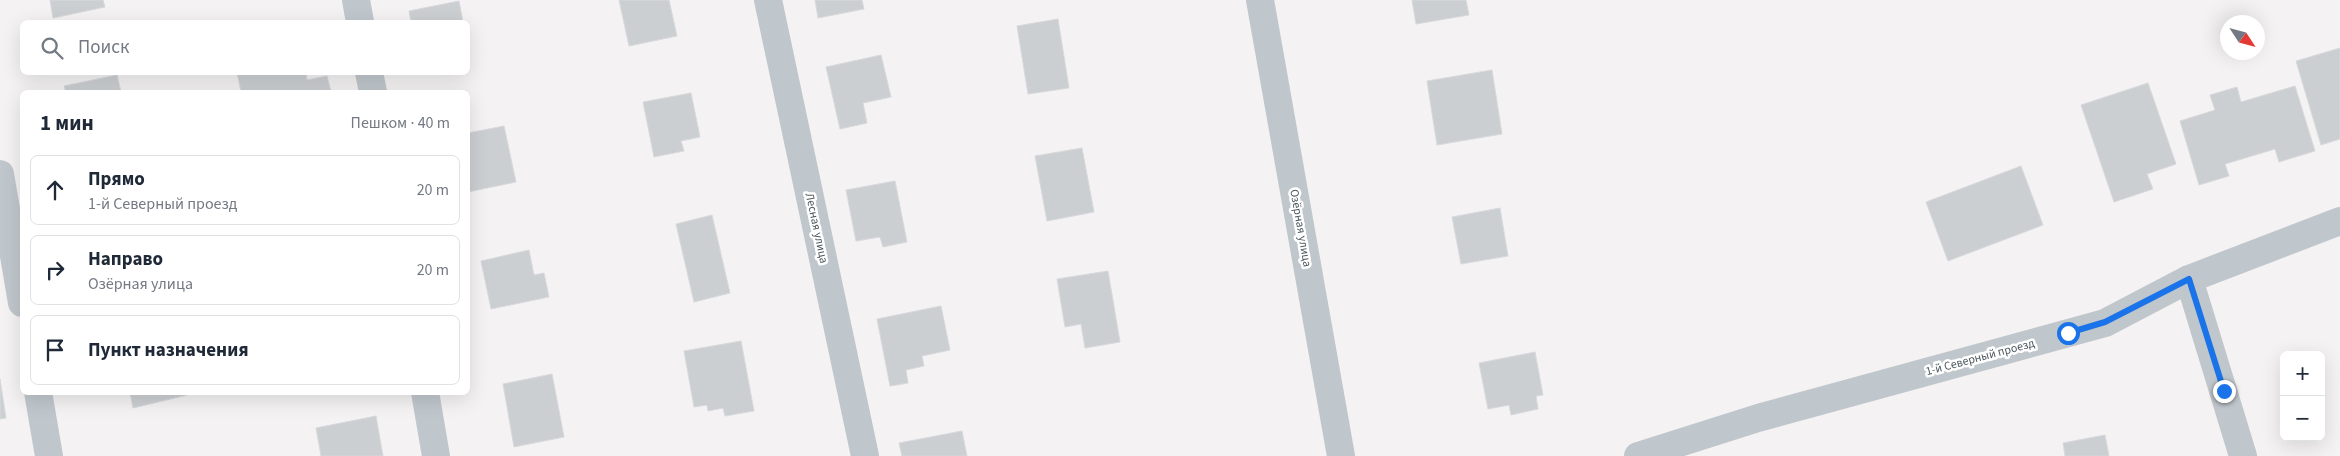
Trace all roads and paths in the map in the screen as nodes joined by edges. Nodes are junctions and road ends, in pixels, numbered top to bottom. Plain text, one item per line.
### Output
1 (356, 0) edge
2 (768, 0) edge
3 (1260, 0) edge
4 (360, 20) edge
5 (370, 75) edge
6 (373, 90) edge
7 (0, 174) edge
8 (2340, 220) edge
9 (2189, 279) junction
10 (20, 291) edge
11 (39, 395) edge
12 (426, 395) edge
13 (49, 456) edge
14 (436, 456) edge
15 (865, 456) edge
16 (1342, 456) edge
17 (1638, 456) edge
18 (2243, 456) edge

1 - 4 street
2 - 15 street, Лесная улица
3 - 16 street, Озёрная улица
5 - 6 street
7 - 10 street
8 - 9 street, 1-й Северный проезд
9 - 17 street, 1-й Северный проезд
9 - 18 street
11 - 13 street
12 - 14 street

